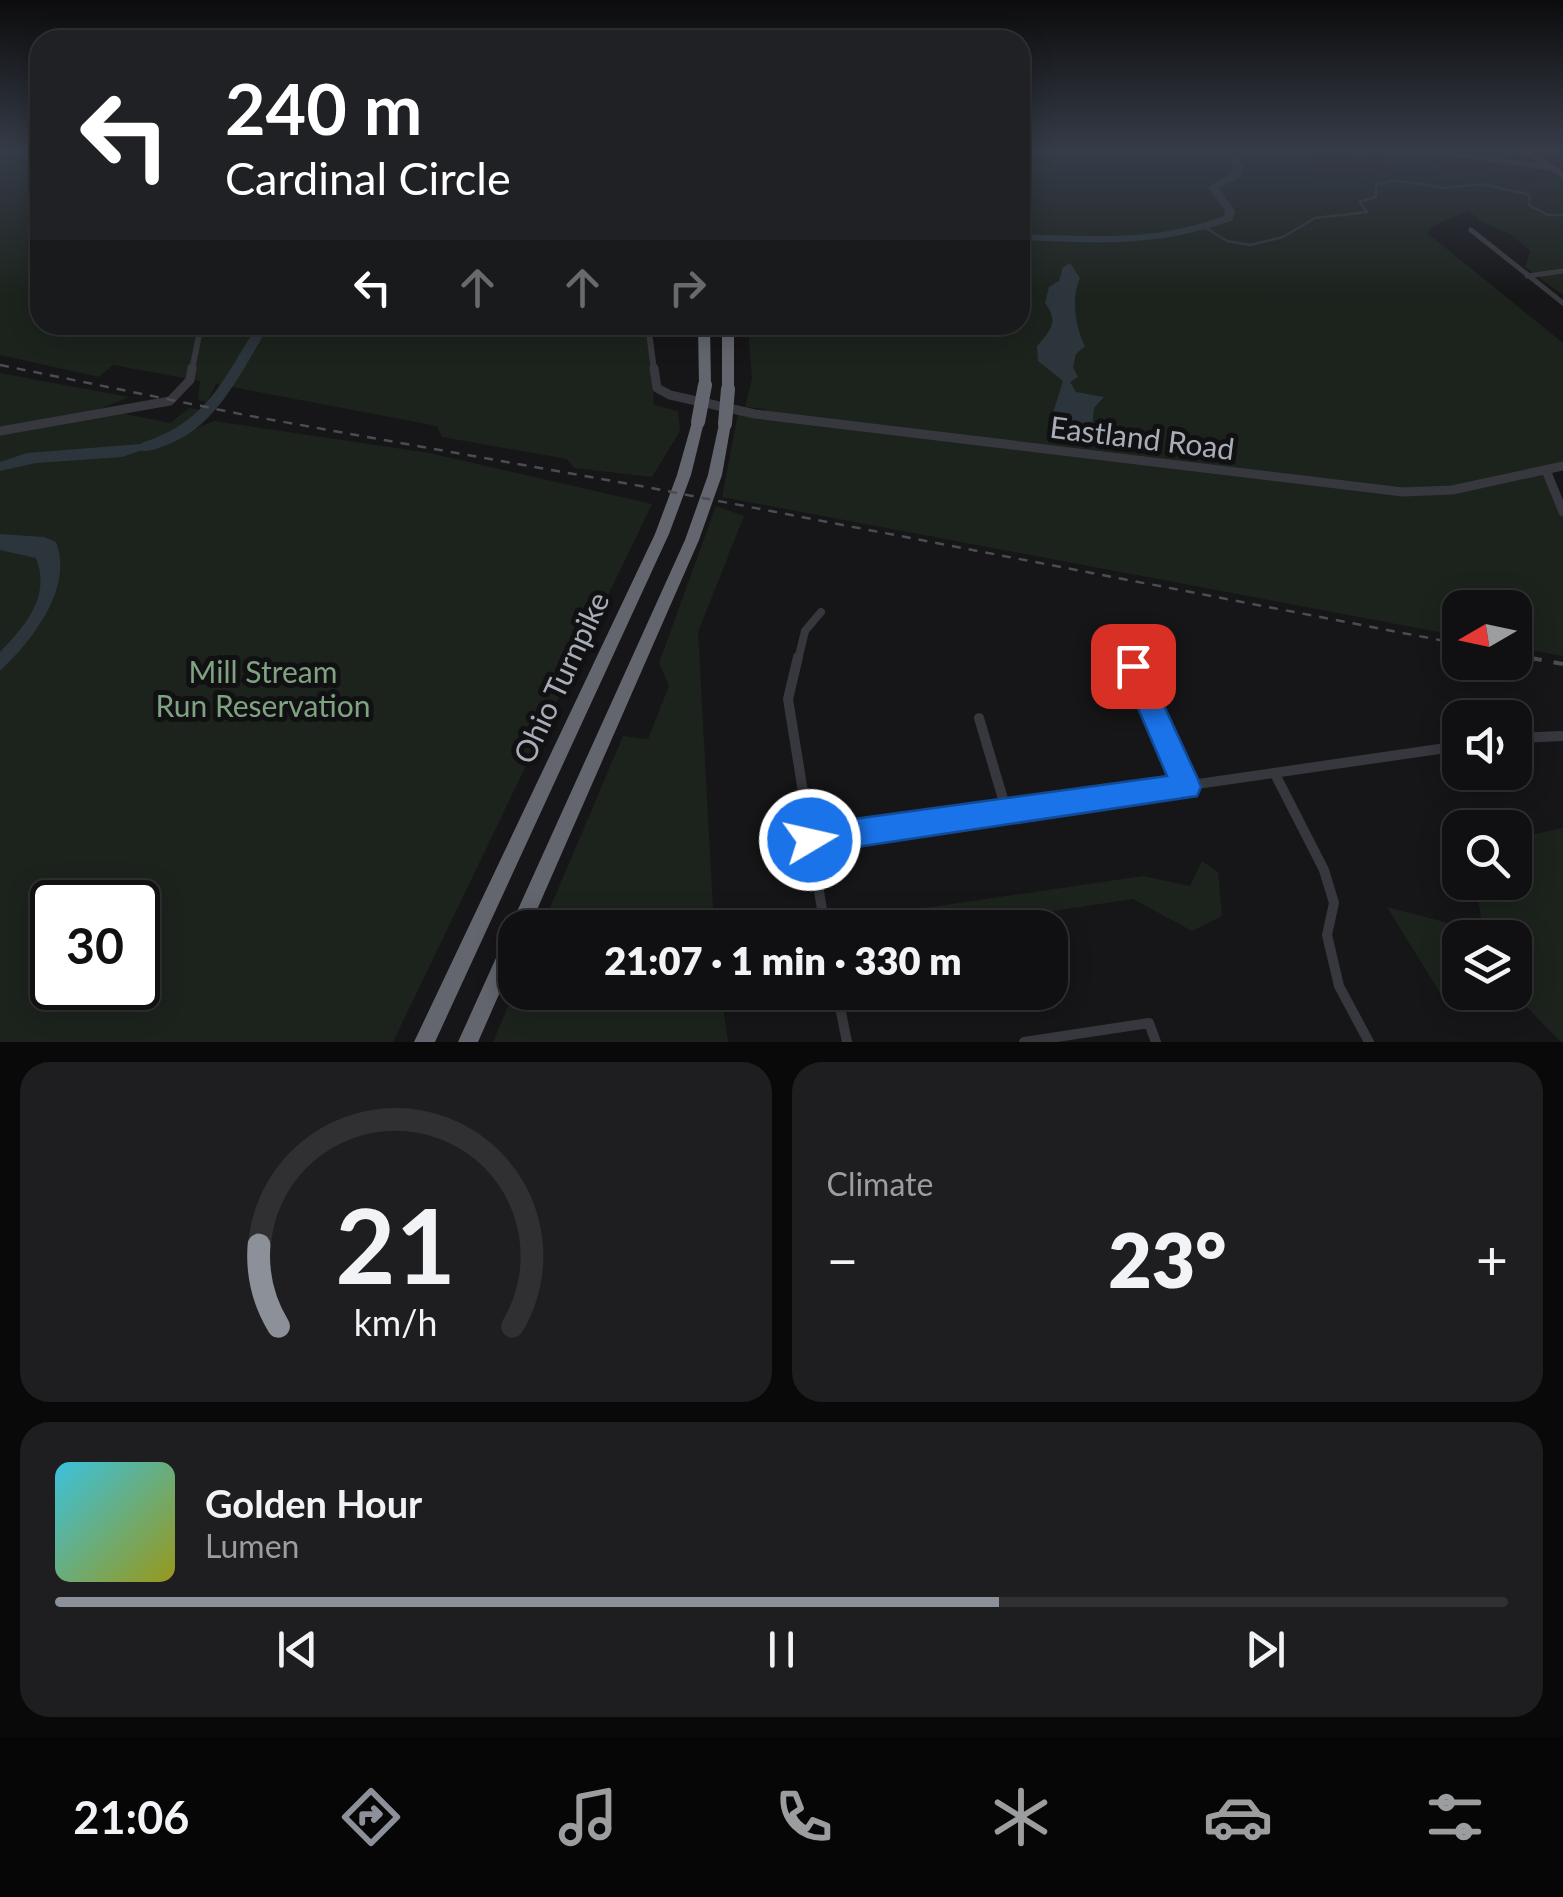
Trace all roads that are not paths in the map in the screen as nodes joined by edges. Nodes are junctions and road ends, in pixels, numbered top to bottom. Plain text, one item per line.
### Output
1 (1470, 230) dead end
2 (1563, 271) edge
3 (1527, 276) junction
4 (1563, 302) edge
5 (198, 335) edge
6 (649, 335) edge
7 (704, 335) edge
8 (728, 335) edge
9 (0, 431) edge
10 (1563, 466) edge
11 (1546, 470) junction
12 (1563, 512) edge
13 (821, 612) dead end
14 (1133, 666) dead end
15 (979, 718) dead end
16 (1563, 736) edge
17 (1532, 737) edge
18 (1442, 749) edge
19 (1276, 776) junction
20 (1186, 787) junction
21 (1006, 809) junction
22 (810, 840) junction
23 (527, 910) edge
24 (822, 910) edge
25 (498, 974) edge
26 (840, 1010) edge
27 (424, 1042) edge
28 (468, 1042) edge
29 (846, 1042) edge
30 (1024, 1042) edge
31 (1156, 1042) edge
32 (1369, 1042) edge

1 - 3 street
2 - 3 street
3 - 4 street
5 - 9 street
6 - 11 street, Eastland Road
7 - 27 highway, Ohio Turnpike, bridge
8 - 23 highway, Ohio Turnpike, bridge
10 - 11 street, Eastland Road
11 - 12 street
13 - 22 street
14 - 20 street
15 - 21 street
16 - 17 street
18 - 19 street
19 - 20 street
19 - 32 street
20 - 21 street
21 - 22 street
22 - 24 street
25 - 28 highway
26 - 29 street
30 - 31 street

